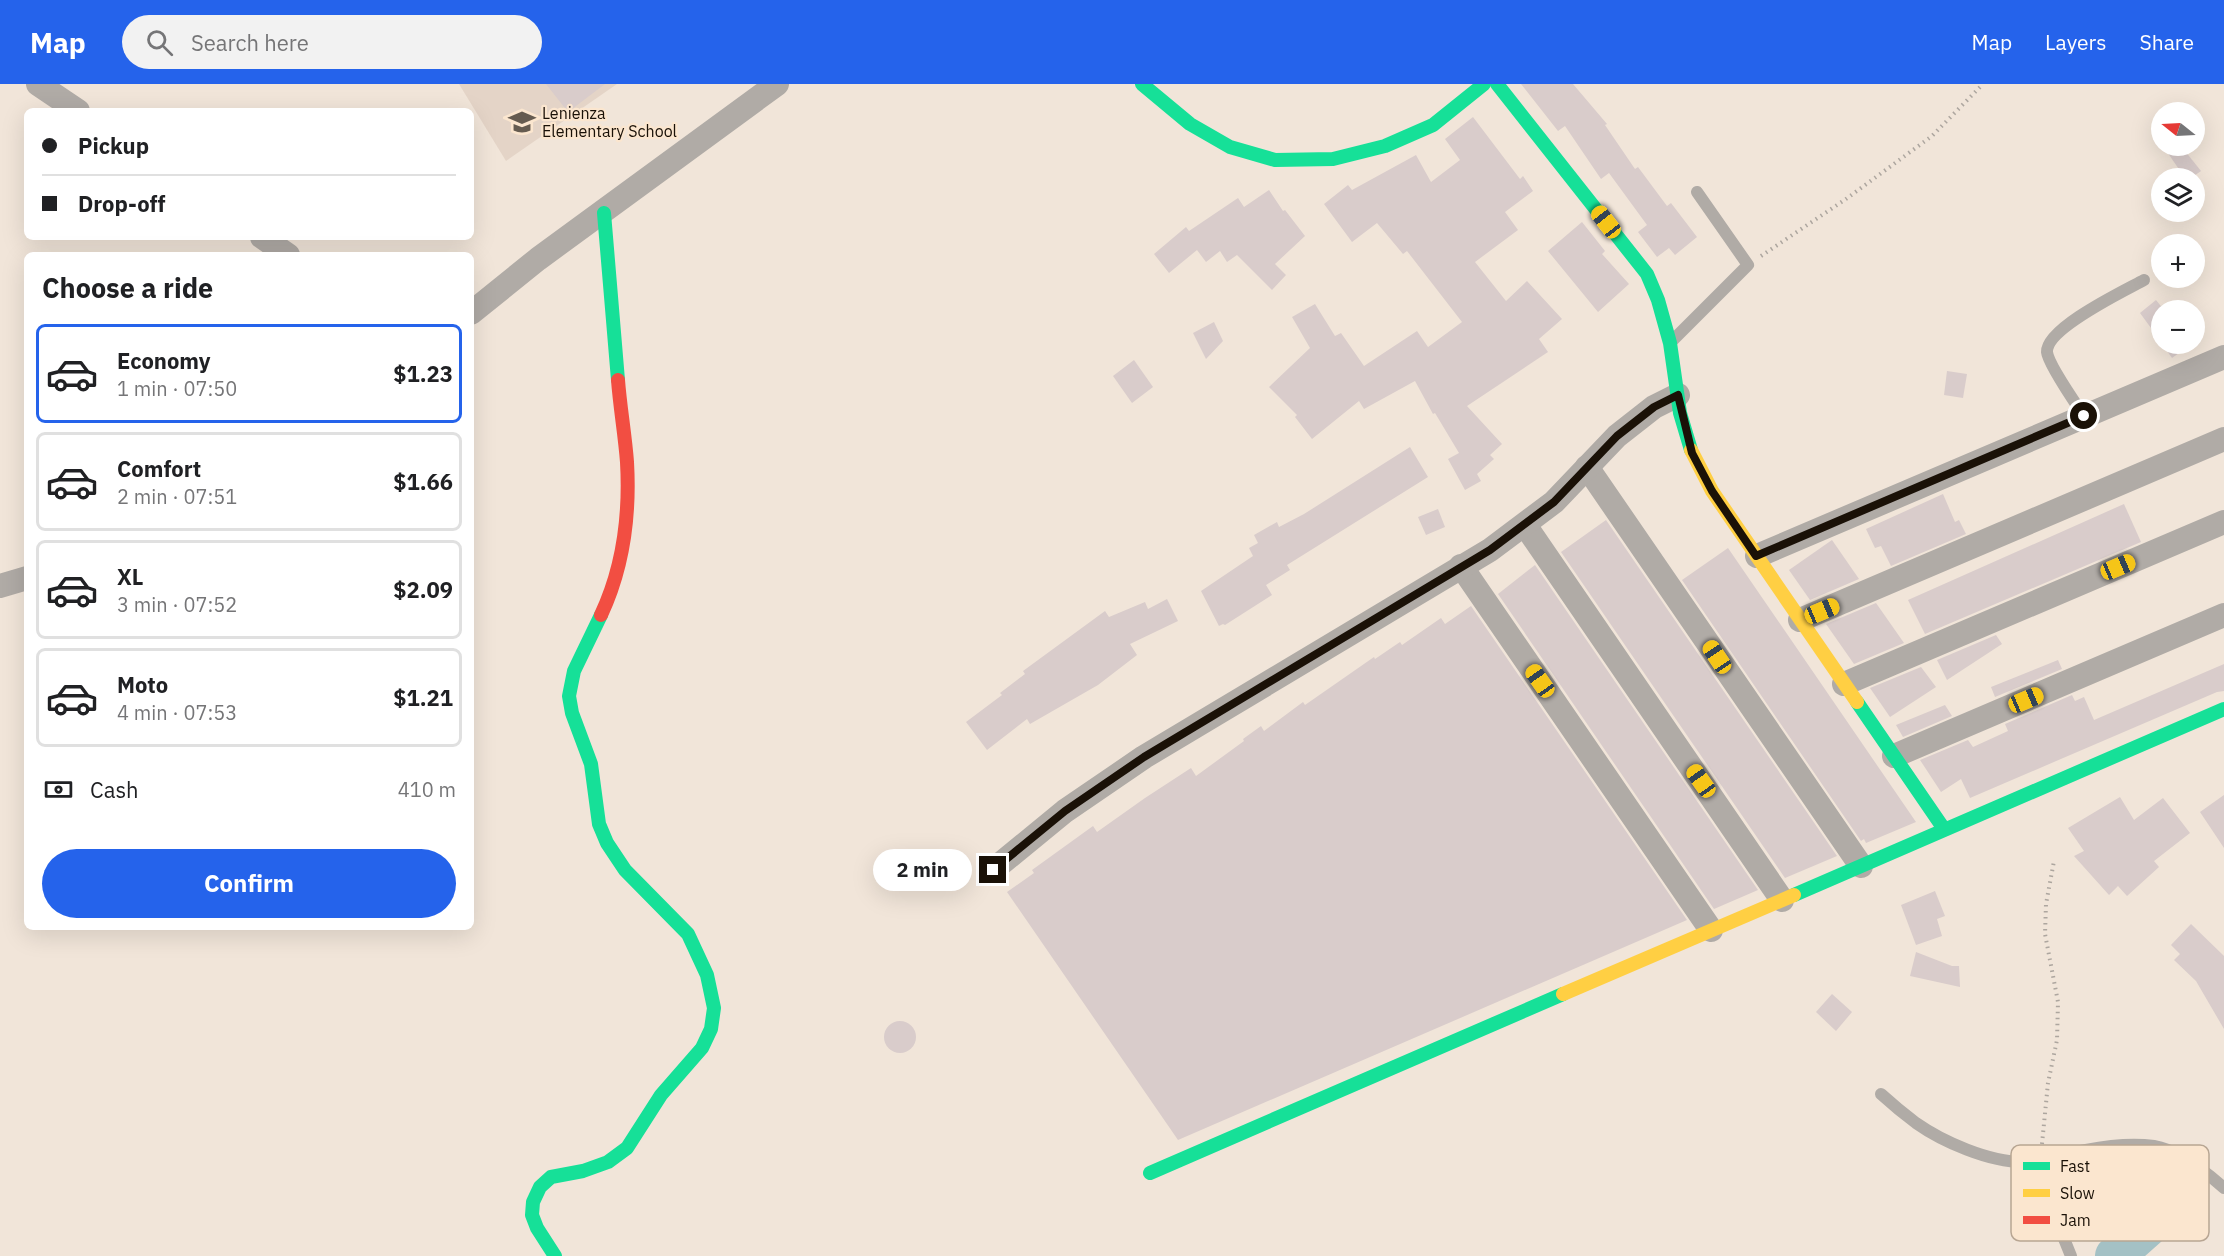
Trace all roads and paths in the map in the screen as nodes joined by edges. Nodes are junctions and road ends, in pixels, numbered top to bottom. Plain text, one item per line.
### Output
1 (38, 84) edge
2 (777, 84) edge
3 (1142, 84) edge
4 (1484, 84) edge
5 (1497, 84) edge
6 (1983, 84) edge
7 (74, 108) edge
8 (1697, 192) dead end
9 (604, 213) junction
10 (266, 240) edge
11 (284, 252) edge
12 (1748, 265) junction
13 (2144, 280) dead end
14 (474, 311) edge
15 (1670, 343) junction
16 (2224, 357) edge
17 (1678, 395) junction
18 (2084, 416) junction
19 (2224, 440) edge
20 (1587, 467) junction
21 (2224, 522) edge
22 (1525, 525) junction
23 (1756, 556) junction
24 (1461, 567) junction
25 (24, 579) edge
26 (0, 586) edge
27 (2224, 615) edge
28 (1800, 620) junction
29 (1844, 684) junction
30 (2224, 708) edge
31 (1894, 756) junction
32 (1944, 829) junction
33 (2054, 861) dead end
34 (1861, 866) junction
35 (993, 870) dead end
36 (1782, 900) junction
37 (1711, 930) junction
38 (1881, 1094) dead end
39 (2042, 1145) edge
40 (2011, 1161) edge
41 (1150, 1173) dead end
42 (2209, 1174) edge
43 (2224, 1188) edge
44 (2065, 1241) edge
45 (555, 1256) edge
46 (2071, 1256) edge

1 - 7 street
2 - 9 street
3 - 4 street
5 - 15 street
6 - 12 path
8 - 12 lane
9 - 14 street
9 - 45 street
10 - 11 street
12 - 15 lane
13 - 18 lane
15 - 17 street
16 - 18 street
17 - 20 street
17 - 23 street
18 - 23 street
19 - 28 street
20 - 22 street
20 - 34 street
21 - 29 street
22 - 24 street
22 - 36 street
23 - 28 street
24 - 35 street
24 - 37 street
25 - 26 street
27 - 31 street
28 - 29 street
29 - 31 street
30 - 32 street
31 - 32 street
32 - 34 street
33 - 39 path
34 - 36 street
36 - 37 street
37 - 41 street
38 - 40 lane
42 - 43 lane
44 - 46 lane

